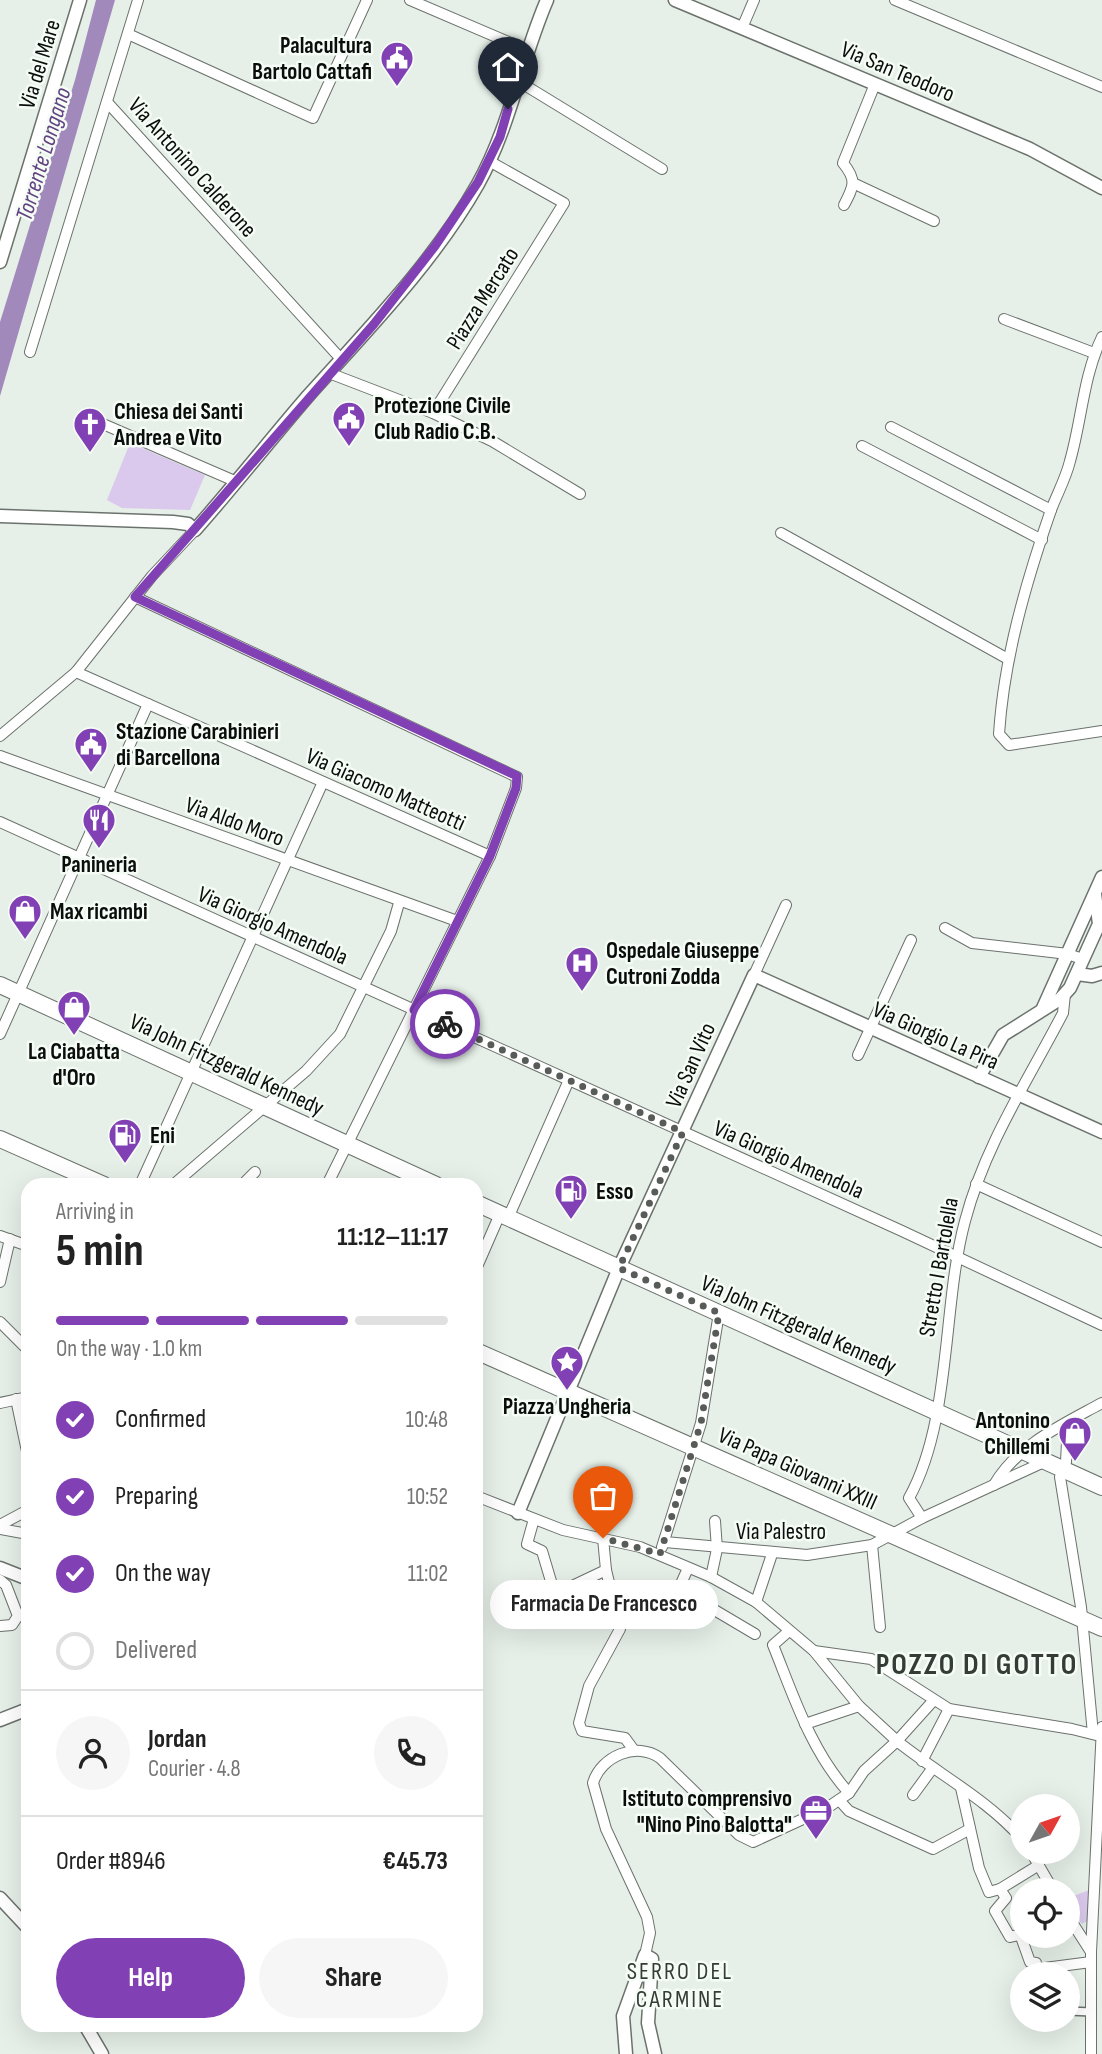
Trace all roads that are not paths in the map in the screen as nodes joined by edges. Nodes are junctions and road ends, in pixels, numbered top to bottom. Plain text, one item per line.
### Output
1 (80, 0) edge
2 (138, 0) edge
3 (367, 0) edge
4 (410, 0) edge
5 (547, 0) edge
6 (675, 0) edge
7 (754, 0) edge
8 (895, 0) edge
9 (742, 28) junction
10 (128, 34) junction
11 (527, 50) junction
12 (518, 81) junction
13 (875, 84) junction
14 (1102, 87) edge
15 (107, 102) junction
16 (489, 161) junction
17 (662, 169) dead end
18 (855, 184) junction
19 (1102, 188) edge
20 (844, 205) dead end
21 (934, 221) dead end
22 (0, 262) edge
23 (1004, 319) dead end
24 (1102, 337) edge
25 (30, 352) dead end
26 (1094, 353) junction
27 (341, 359) junction
28 (329, 373) junction
29 (433, 413) junction
30 (103, 424) dead end
31 (891, 427) dead end
32 (862, 446) dead end
33 (237, 482) junction
34 (580, 494) dead end
35 (1051, 510) junction
36 (0, 516) edge
37 (195, 530) junction
38 (781, 533) dead end
39 (1042, 540) junction
40 (135, 597) junction
41 (1008, 659) junction
42 (76, 672) junction
43 (148, 704) junction
44 (1102, 731) edge
45 (0, 736) edge
46 (0, 756) edge
47 (323, 782) junction
48 (108, 795) junction
49 (0, 822) edge
50 (490, 856) junction
51 (79, 859) junction
52 (288, 861) junction
53 (1102, 877) edge
54 (1095, 894) junction
55 (399, 903) junction
56 (786, 905) dead end
57 (457, 921) junction
58 (945, 928) dead end
59 (254, 937) junction
60 (911, 940) dead end
61 (1068, 954) junction
62 (1082, 960) junction
63 (1102, 973) edge
64 (1077, 974) junction
65 (754, 975) junction
66 (1056, 982) junction
67 (0, 985) edge
68 (363, 986) junction
69 (1068, 991) junction
70 (19, 993) junction
71 (1042, 1009) junction
72 (414, 1010) junction
73 (870, 1028) junction
74 (0, 1034) edge
75 (858, 1055) dead end
76 (190, 1072) junction
77 (979, 1077) junction
78 (569, 1080) junction
79 (1017, 1094) junction
80 (263, 1107) junction
81 (683, 1132) junction
82 (1102, 1132) edge
83 (0, 1139) edge
84 (345, 1143) junction
85 (255, 1172) dead end
86 (88, 1178) edge
87 (143, 1178) edge
88 (181, 1178) edge
89 (249, 1178) edge
90 (330, 1178) edge
91 (421, 1178) edge
92 (976, 1184) junction
93 (483, 1206) edge
94 (504, 1216) junction
95 (5, 1238) edge
96 (1102, 1242) edge
97 (483, 1256) edge
98 (957, 1257) junction
99 (619, 1268) junction
100 (0, 1282) edge
101 (719, 1313) junction
102 (0, 1322) edge
103 (1102, 1325) edge
104 (21, 1343) edge
105 (483, 1354) edge
106 (567, 1392) junction
107 (21, 1398) edge
108 (16, 1399) junction
109 (0, 1403) edge
110 (1102, 1403) edge
111 (936, 1411) junction
112 (1068, 1422) junction
113 (21, 1423) edge
114 (695, 1447) junction
115 (1022, 1450) junction
116 (1045, 1461) junction
117 (1063, 1469) junction
118 (993, 1486) junction
119 (1102, 1487) edge
120 (483, 1500) edge
121 (518, 1513) junction
122 (21, 1514) edge
123 (922, 1518) junction
124 (534, 1519) junction
125 (715, 1521) dead end
126 (0, 1527) edge
127 (21, 1532) edge
128 (891, 1535) junction
129 (603, 1538) junction
130 (665, 1542) junction
131 (872, 1545) junction
132 (717, 1549) junction
133 (660, 1554) junction
134 (772, 1554) junction
135 (0, 1568) edge
136 (688, 1568) junction
137 (606, 1570) junction
138 (21, 1576) edge
139 (710, 1577) junction
140 (0, 1580) edge
141 (553, 1588) dead end
142 (568, 1588) dead end
143 (679, 1589) junction
144 (756, 1602) junction
145 (672, 1604) dead end
146 (1082, 1619) junction
147 (0, 1626) edge
148 (880, 1627) dead end
149 (1102, 1628) edge
150 (789, 1631) junction
151 (773, 1645) junction
152 (814, 1651) junction
153 (933, 1701) junction
154 (859, 1706) junction
155 (949, 1709) junction
156 (21, 1712) edge
157 (0, 1720) edge
158 (806, 1724) junction
159 (1099, 1734) edge
160 (897, 1741) junction
161 (633, 1749) junction
162 (922, 1761) junction
163 (932, 1769) junction
164 (961, 1788) junction
165 (849, 1793) junction
166 (913, 1795) dead end
167 (839, 1800) junction
168 (1010, 1828) edge
169 (970, 1829) junction
170 (1039, 1865) joint
171 (1046, 1878) edge
172 (1099, 1882) edge
173 (1000, 1889) junction
174 (0, 1898) edge
175 (21, 1920) edge
176 (1094, 1923) junction
177 (1010, 1927) edge
178 (1080, 1927) edge
179 (1080, 1936) edge
180 (645, 1955) junction
181 (1091, 1957) junction
182 (1073, 1962) edge
183 (1097, 1997) edge
184 (1080, 2012) edge
185 (1092, 2012) junction
186 (89, 2032) edge
187 (102, 2054) edge
188 (626, 2054) edge
189 (655, 2054) edge
190 (1091, 2054) edge

1 - 22 street, Via del Mare
2 - 10 street
3 - 10 street
4 - 11 street
5 - 11 street
6 - 9 street, Via San Teodoro
7 - 9 street
8 - 14 street
9 - 13 street, Via San Teodoro
10 - 15 street
11 - 12 street
12 - 16 street
12 - 17 street
13 - 18 street
13 - 19 street, Via San Teodoro
15 - 25 street, Via Antonino Calderone
15 - 27 street, Via Antonino Calderone
16 - 27 street
16 - 29 street, Piazza Mercato
18 - 20 street
18 - 21 street
23 - 26 street
24 - 26 street
26 - 35 street
27 - 28 street
28 - 29 street
28 - 33 street
29 - 34 street
30 - 33 street
31 - 35 street
32 - 39 street
33 - 37 street
35 - 39 street
36 - 37 street
37 - 40 street
38 - 41 street
39 - 41 street
40 - 42 street
40 - 50 street
41 - 44 street
42 - 43 street, Via Giacomo Matteotti
42 - 45 street
43 - 47 street, Via Giacomo Matteotti
43 - 48 street
46 - 48 street, Via Aldo Moro
47 - 50 street, Via Giacomo Matteotti
47 - 52 street
48 - 51 street
48 - 52 street, Via Aldo Moro
49 - 51 street, Via Giorgio Amendola
50 - 57 street
51 - 59 street, Via Giorgio Amendola
51 - 70 street
52 - 55 street, Via Aldo Moro
52 - 59 street
53 - 54 street
54 - 61 street
54 - 62 street, Stretto I Bartolella
55 - 57 street, Via Aldo Moro
55 - 68 street
56 - 65 street, Via San Vito
57 - 72 street
58 - 61 street
59 - 68 street, Via Giorgio Amendola
59 - 76 street
60 - 73 street
61 - 62 street
61 - 66 street
62 - 64 street, Stretto I Bartolella
63 - 64 street
64 - 69 street, Stretto I Bartolella
65 - 73 street, Via Giorgio La Pira
65 - 81 street, Via San Vito
66 - 69 street
66 - 71 street
67 - 70 main road, Via John Fitzgerald Kennedy
68 - 72 street, Via Giorgio Amendola
68 - 80 street
69 - 71 street
69 - 79 street, Stretto I Bartolella
70 - 74 street
70 - 76 main road, Via John Fitzgerald Kennedy
71 - 77 street
72 - 78 street, Via Giorgio Amendola
72 - 84 street
73 - 75 street
73 - 77 street, Via Giorgio La Pira
76 - 80 main road, Via John Fitzgerald Kennedy
76 - 87 street
77 - 79 street, Via Giorgio La Pira
78 - 81 street, Via Giorgio Amendola
78 - 94 street
79 - 82 street, Via Giorgio La Pira
79 - 92 street, Stretto I Bartolella
80 - 84 main road, Via John Fitzgerald Kennedy
80 - 88 street
81 - 98 street, Via Giorgio Amendola
81 - 99 street, Via San Vito
83 - 86 main road
84 - 90 street
84 - 91 main road, Via John Fitzgerald Kennedy
85 - 89 street
92 - 96 street
92 - 98 street, Stretto I Bartolella
93 - 94 main road, Via John Fitzgerald Kennedy
94 - 97 street
94 - 99 main road, Via John Fitzgerald Kennedy
95 - 100 street
98 - 103 street, Via Giorgio Amendola
98 - 111 street, Stretto I Bartolella
99 - 101 main road, Via John Fitzgerald Kennedy
99 - 106 street, Via San Vito
101 - 111 main road, Via John Fitzgerald Kennedy
101 - 114 street
102 - 104 street
105 - 106 main road, Via Papa Giovanni XXIII
106 - 114 main road, Via Papa Giovanni XXIII
106 - 121 street, Via San Vito
107 - 108 street
108 - 109 street
108 - 113 street
110 - 112 street
111 - 115 main road, Via John Fitzgerald Kennedy
111 - 123 street, Stretto I Bartolella
112 - 115 street
112 - 117 street
114 - 128 main road, Via Papa Giovanni XXIII
114 - 130 street
115 - 116 main road, Via John Fitzgerald Kennedy
115 - 118 street
116 - 117 main road, Via John Fitzgerald Kennedy
116 - 118 street, Via Palestro
117 - 119 main road, Via John Fitzgerald Kennedy
117 - 146 street
118 - 123 street, Via Palestro
120 - 121 street
121 - 124 street
122 - 126 street
123 - 128 street, Via Palestro
124 - 129 street
124 - 141 street
125 - 132 street
126 - 127 street
128 - 131 street, Via Palestro
128 - 146 main road, Via Papa Giovanni XXIII
129 - 133 street
129 - 137 street
130 - 132 street, Via Palestro
130 - 133 street
131 - 134 street, Via Palestro
131 - 148 street
132 - 134 street, Via Palestro
132 - 139 street
133 - 136 street
134 - 144 street
135 - 138 street
136 - 139 street
136 - 143 street
137 - 142 street
137 - 161 street
139 - 144 street
140 - 147 street
143 - 145 street
143 - 151 street
144 - 150 street
146 - 149 main road, Via Papa Giovanni XXIII
146 - 159 street
150 - 151 street
150 - 152 street
151 - 158 street
152 - 153 street
152 - 154 street
153 - 155 street
153 - 160 street
154 - 158 street
154 - 160 street
155 - 159 street
155 - 162 street
156 - 157 street
158 - 165 street
159 - 172 street
160 - 162 street
160 - 165 street
161 - 167 street
161 - 180 street
162 - 163 street
163 - 164 street
163 - 166 street
164 - 168 street
164 - 169 street
165 - 167 street
167 - 169 street
169 - 173 street
170 - 171 street
170 - 173 street
172 - 176 street
173 - 177 street
174 - 175 street
176 - 178 street
176 - 181 street
179 - 181 street
180 - 188 street
180 - 189 street
181 - 182 street
181 - 183 street
183 - 185 street
184 - 185 street
185 - 190 street
186 - 187 street

